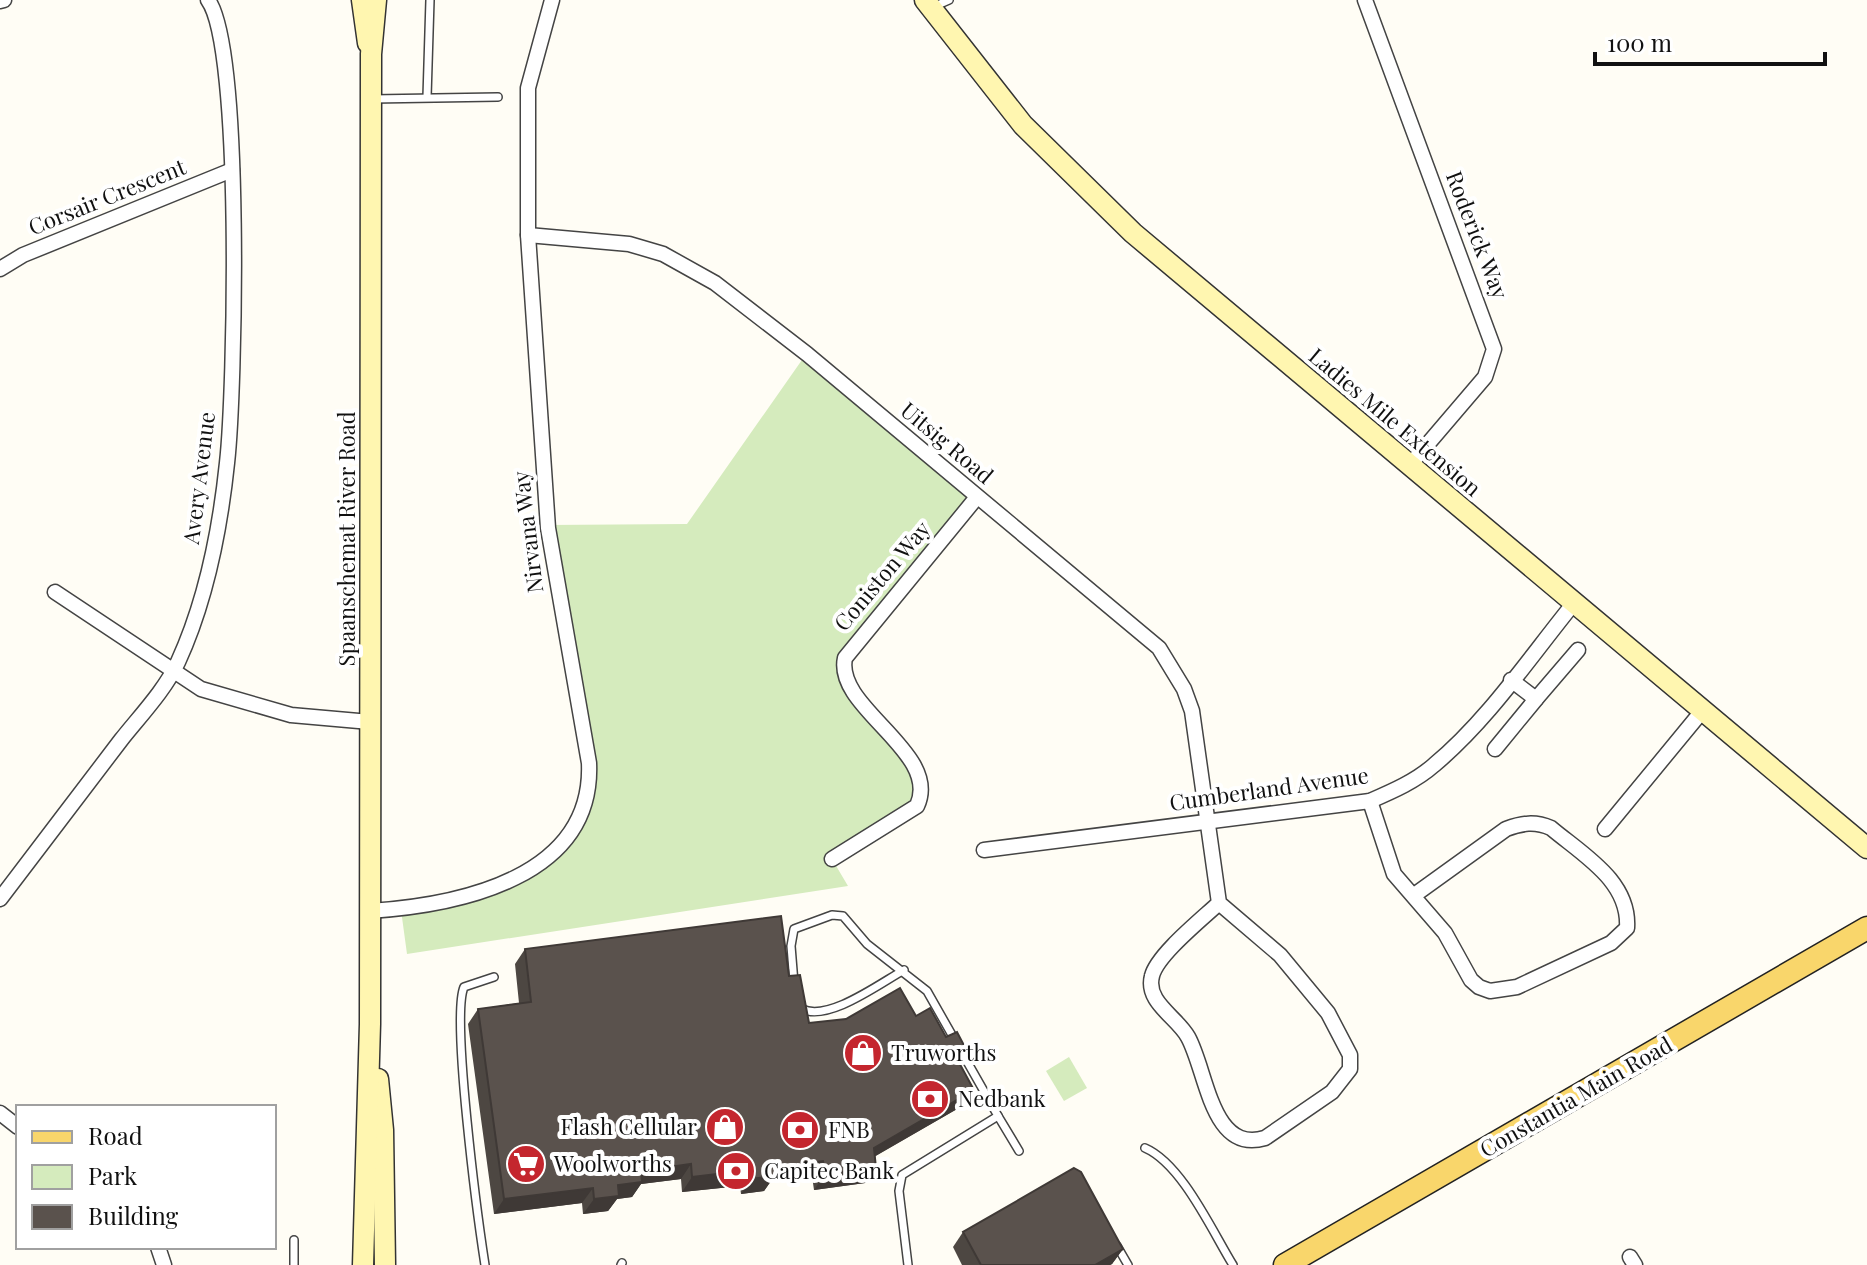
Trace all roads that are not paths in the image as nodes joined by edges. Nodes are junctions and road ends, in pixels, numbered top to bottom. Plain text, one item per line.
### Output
1 (208, 0) edge
2 (376, 0) edge
3 (430, 0) edge
4 (552, 0) edge
5 (1365, 0) edge
6 (935, 3) edge
7 (360, 5) edge
8 (371, 54) junction
9 (427, 97) junction
10 (498, 97) dead end
11 (371, 99) junction
12 (232, 170) junction
13 (528, 235) junction
14 (0, 269) edge
15 (1409, 466) junction
16 (977, 497) junction
17 (55, 592) dead end
18 (1574, 603) junction
19 (1578, 650) dead end
20 (172, 673) junction
21 (1511, 680) junction
22 (1536, 699) junction
23 (1703, 710) junction
24 (370, 722) junction
25 (1495, 749) dead end
26 (1370, 801) junction
27 (1207, 822) junction
28 (1605, 829) dead end
29 (1867, 848) edge
30 (984, 850) dead end
31 (832, 859) dead end
32 (1413, 896) junction
33 (0, 899) edge
34 (1219, 903) junction
35 (370, 911) junction
36 (1867, 928) edge
37 (904, 970) junction
38 (494, 977) dead end
39 (795, 993) edge
40 (797, 1004) edge
41 (370, 1024) junction
42 (0, 1113) edge
43 (998, 1116) junction
44 (16, 1125) edge
45 (1145, 1148) dead end
46 (1019, 1151) dead end
47 (1109, 1233) edge
48 (294, 1240) dead end
49 (294, 1265) edge
50 (363, 1265) edge
51 (385, 1265) edge
52 (485, 1265) edge
53 (908, 1265) edge
54 (1128, 1265) edge
55 (1233, 1265) edge
56 (1285, 1265) edge

1 - 12 street, Avery Avenue
2 - 8 main road, Spaanschemat River Road
3 - 9 lane
4 - 13 street, Nirvana Way
5 - 15 street, Roderick Way
6 - 15 main road, Ladies Mile Extension
7 - 8 main road, Spaanschemat River Road
8 - 11 main road, Spaanschemat River Road
9 - 10 lane
9 - 11 lane
11 - 24 main road, Spaanschemat River Road
12 - 14 street, Corsair Crescent
12 - 20 street, Avery Avenue
13 - 16 street, Uitsig Road
13 - 35 street, Nirvana Way
15 - 18 main road, Ladies Mile Extension
16 - 27 street, Uitsig Road
16 - 31 street, Coniston Way
17 - 20 street
18 - 21 street, Cumberland Avenue
18 - 23 main road, Ladies Mile Extension
19 - 22 street
20 - 24 street
20 - 33 street, Avery Avenue
21 - 22 street
21 - 26 street, Cumberland Avenue
22 - 25 street
23 - 28 street
23 - 29 main road, Ladies Mile Extension
24 - 35 main road, Spaanschemat River Road
26 - 27 street, Cumberland Avenue
26 - 32 street
27 - 30 street, Cumberland Avenue
27 - 34 street, Uitsig Road
32 - 32 street
34 - 34 street
35 - 41 main road, Spaanschemat River Road
36 - 56 main road, Constantia Main Road
37 - 39 lane
37 - 40 lane
37 - 43 lane
38 - 52 lane
41 - 50 main road, Spaanschemat River Road
41 - 51 main road, Spaanschemat River Road
42 - 44 street
43 - 46 lane
43 - 53 lane
45 - 55 lane
47 - 54 lane
48 - 49 lane

